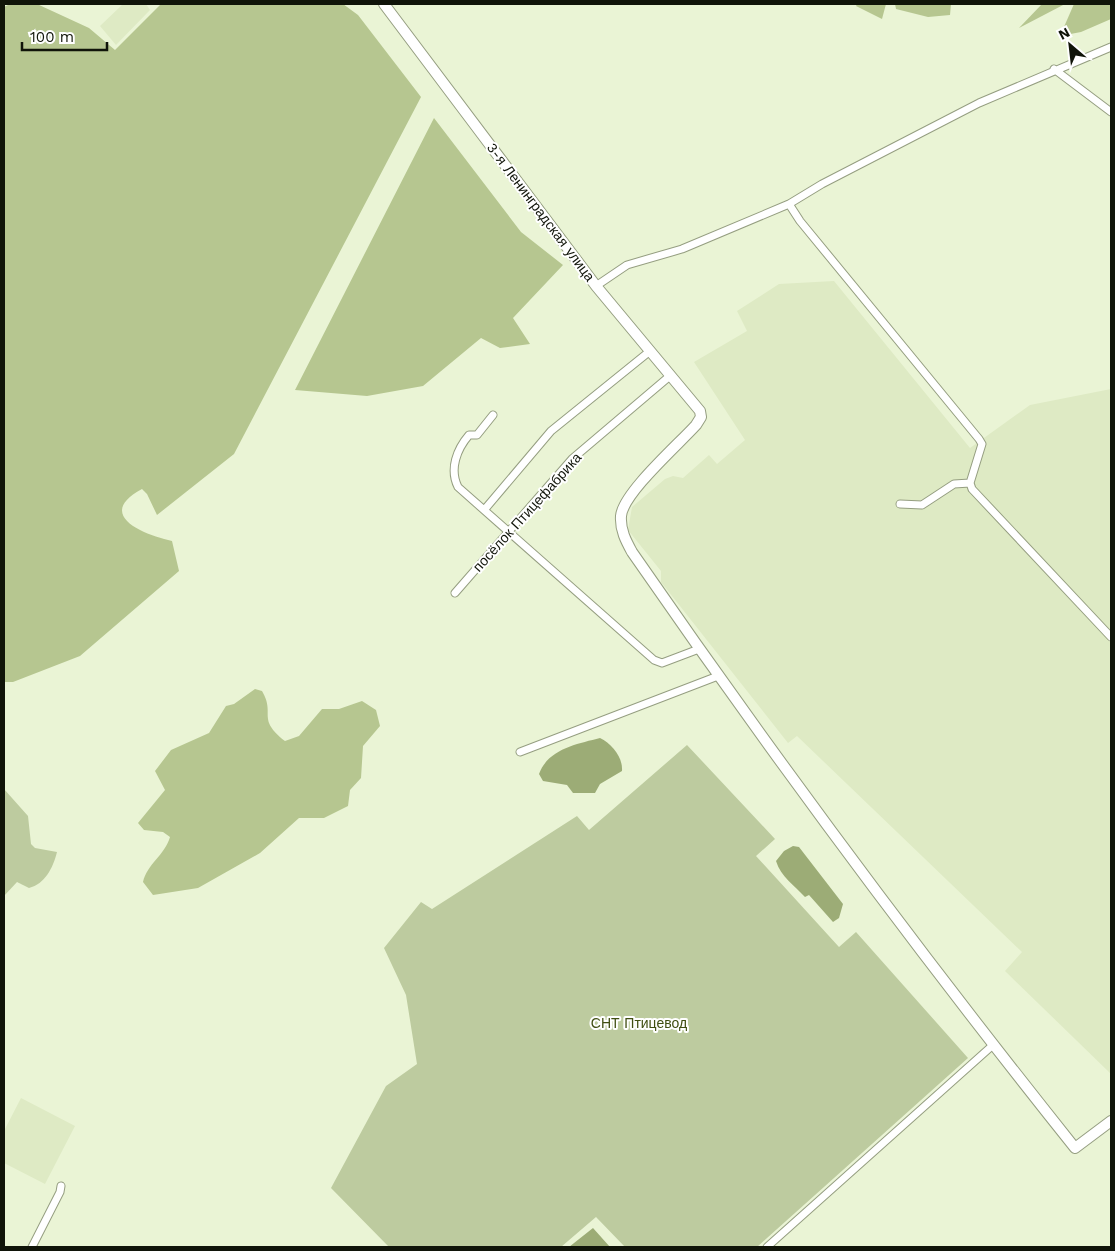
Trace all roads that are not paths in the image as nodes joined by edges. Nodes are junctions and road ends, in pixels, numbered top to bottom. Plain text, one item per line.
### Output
1 (384, 4) edge
2 (1111, 47) edge
3 (1054, 70) junction
4 (1111, 112) edge
5 (789, 204) junction
6 (596, 286) junction
7 (650, 351) junction
8 (671, 375) junction
9 (494, 415) dead end
10 (970, 483) junction
11 (900, 504) dead end
12 (485, 509) junction
13 (508, 532) junction
14 (455, 593) dead end
15 (1111, 637) edge
16 (699, 649) junction
17 (718, 676) junction
18 (520, 752) dead end
19 (993, 1046) junction
20 (1111, 1121) edge
21 (61, 1186) dead end
22 (32, 1247) edge
23 (767, 1247) edge

1 - 6 street, 3-я Ленинградская улица
2 - 3 street
3 - 4 street
3 - 5 street
5 - 6 street
5 - 10 street
6 - 7 street, 3-я Ленинградская улица
7 - 8 street, 3-я Ленинградская улица
7 - 12 street
8 - 13 street, посёлок Птицефабрика
8 - 16 street, 3-я Ленинградская улица
9 - 12 street
10 - 11 street
10 - 15 street
12 - 13 street
13 - 14 street, посёлок Птицефабрика
13 - 16 street
16 - 17 street
17 - 18 street
17 - 19 street
19 - 20 street
19 - 23 street
21 - 22 street

